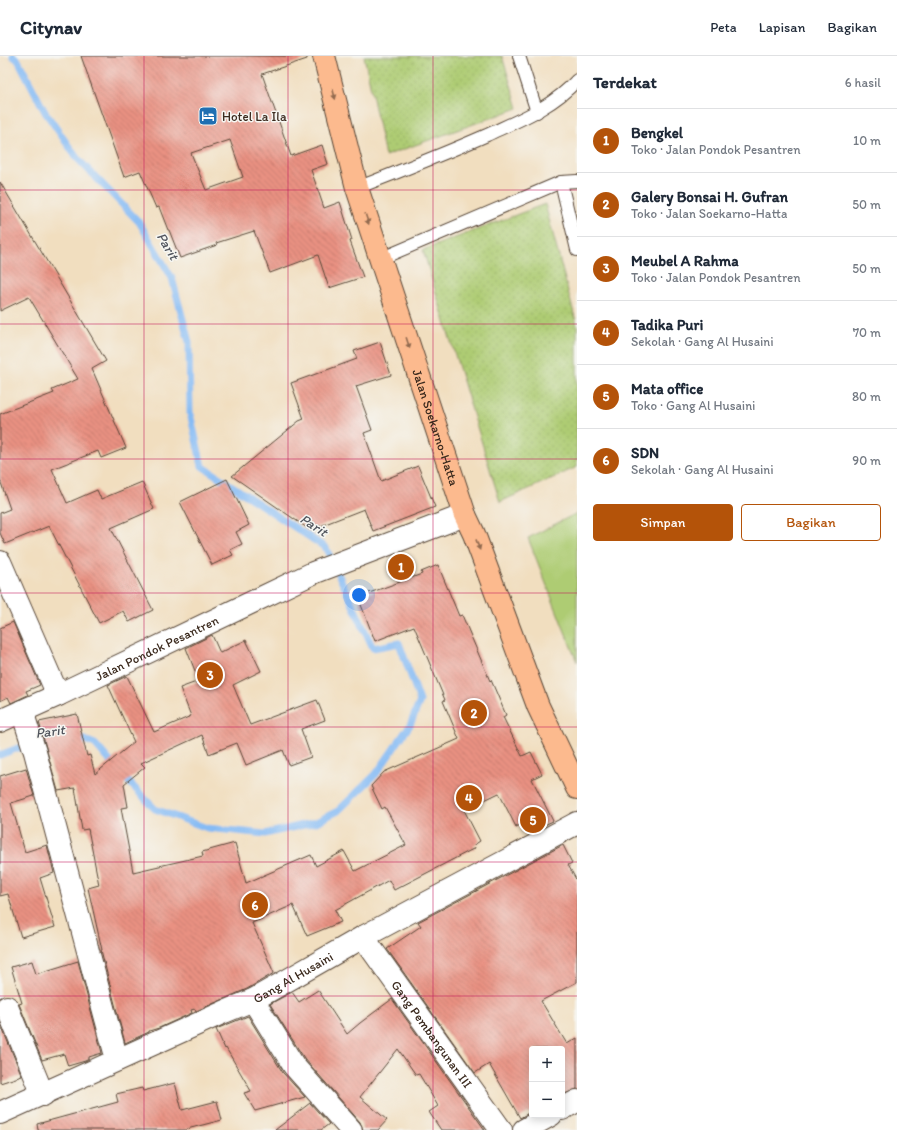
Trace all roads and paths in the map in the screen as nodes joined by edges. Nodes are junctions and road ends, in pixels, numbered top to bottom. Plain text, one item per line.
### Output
1 (324, 56) edge
2 (519, 56) edge
3 (577, 80) edge
4 (537, 112) junction
5 (561, 182) junction
6 (577, 182) edge
7 (357, 188) junction
8 (577, 250) edge
9 (380, 258) junction
10 (465, 515) junction
11 (0, 562) edge
12 (58, 695) junction
13 (22, 711) junction
14 (0, 721) edge
15 (577, 788) edge
16 (577, 823) edge
17 (363, 937) junction
18 (253, 1000) junction
19 (7, 1007) dead end
20 (117, 1060) junction
21 (42, 1095) junction
22 (577, 1101) edge
23 (565, 1107) edge
24 (0, 1113) edge
25 (546, 1118) edge
26 (351, 1130) edge
27 (501, 1130) edge
28 (524, 1130) edge

1 -> 7 highway, Jalan Soekarno-Hatta
2 - 4 lane
3 - 4 lane
4 - 7 lane
5 - 6 lane
5 - 8 lane
5 - 9 lane
7 -> 9 highway, Jalan Soekarno-Hatta
9 -> 10 highway, Jalan Soekarno-Hatta
10 - 12 street, Jalan Pondok Pesantren
10 -> 15 highway, Jalan Soekarno-Hatta
11 - 12 street
12 - 13 street, Jalan Pondok Pesantren
13 - 14 street, Jalan Pondok Pesantren
13 - 20 street
16 - 17 street, Gang Al Husaini
17 - 18 street, Gang Al Husaini
17 - 27 street, Gang Pembangunan III
18 - 20 street, Gang Al Husaini
18 - 26 street
19 - 21 street
20 - 21 street, Gang Al Husaini
21 - 24 street, Gang Al Husaini
22 - 23 street
25 - 28 street

